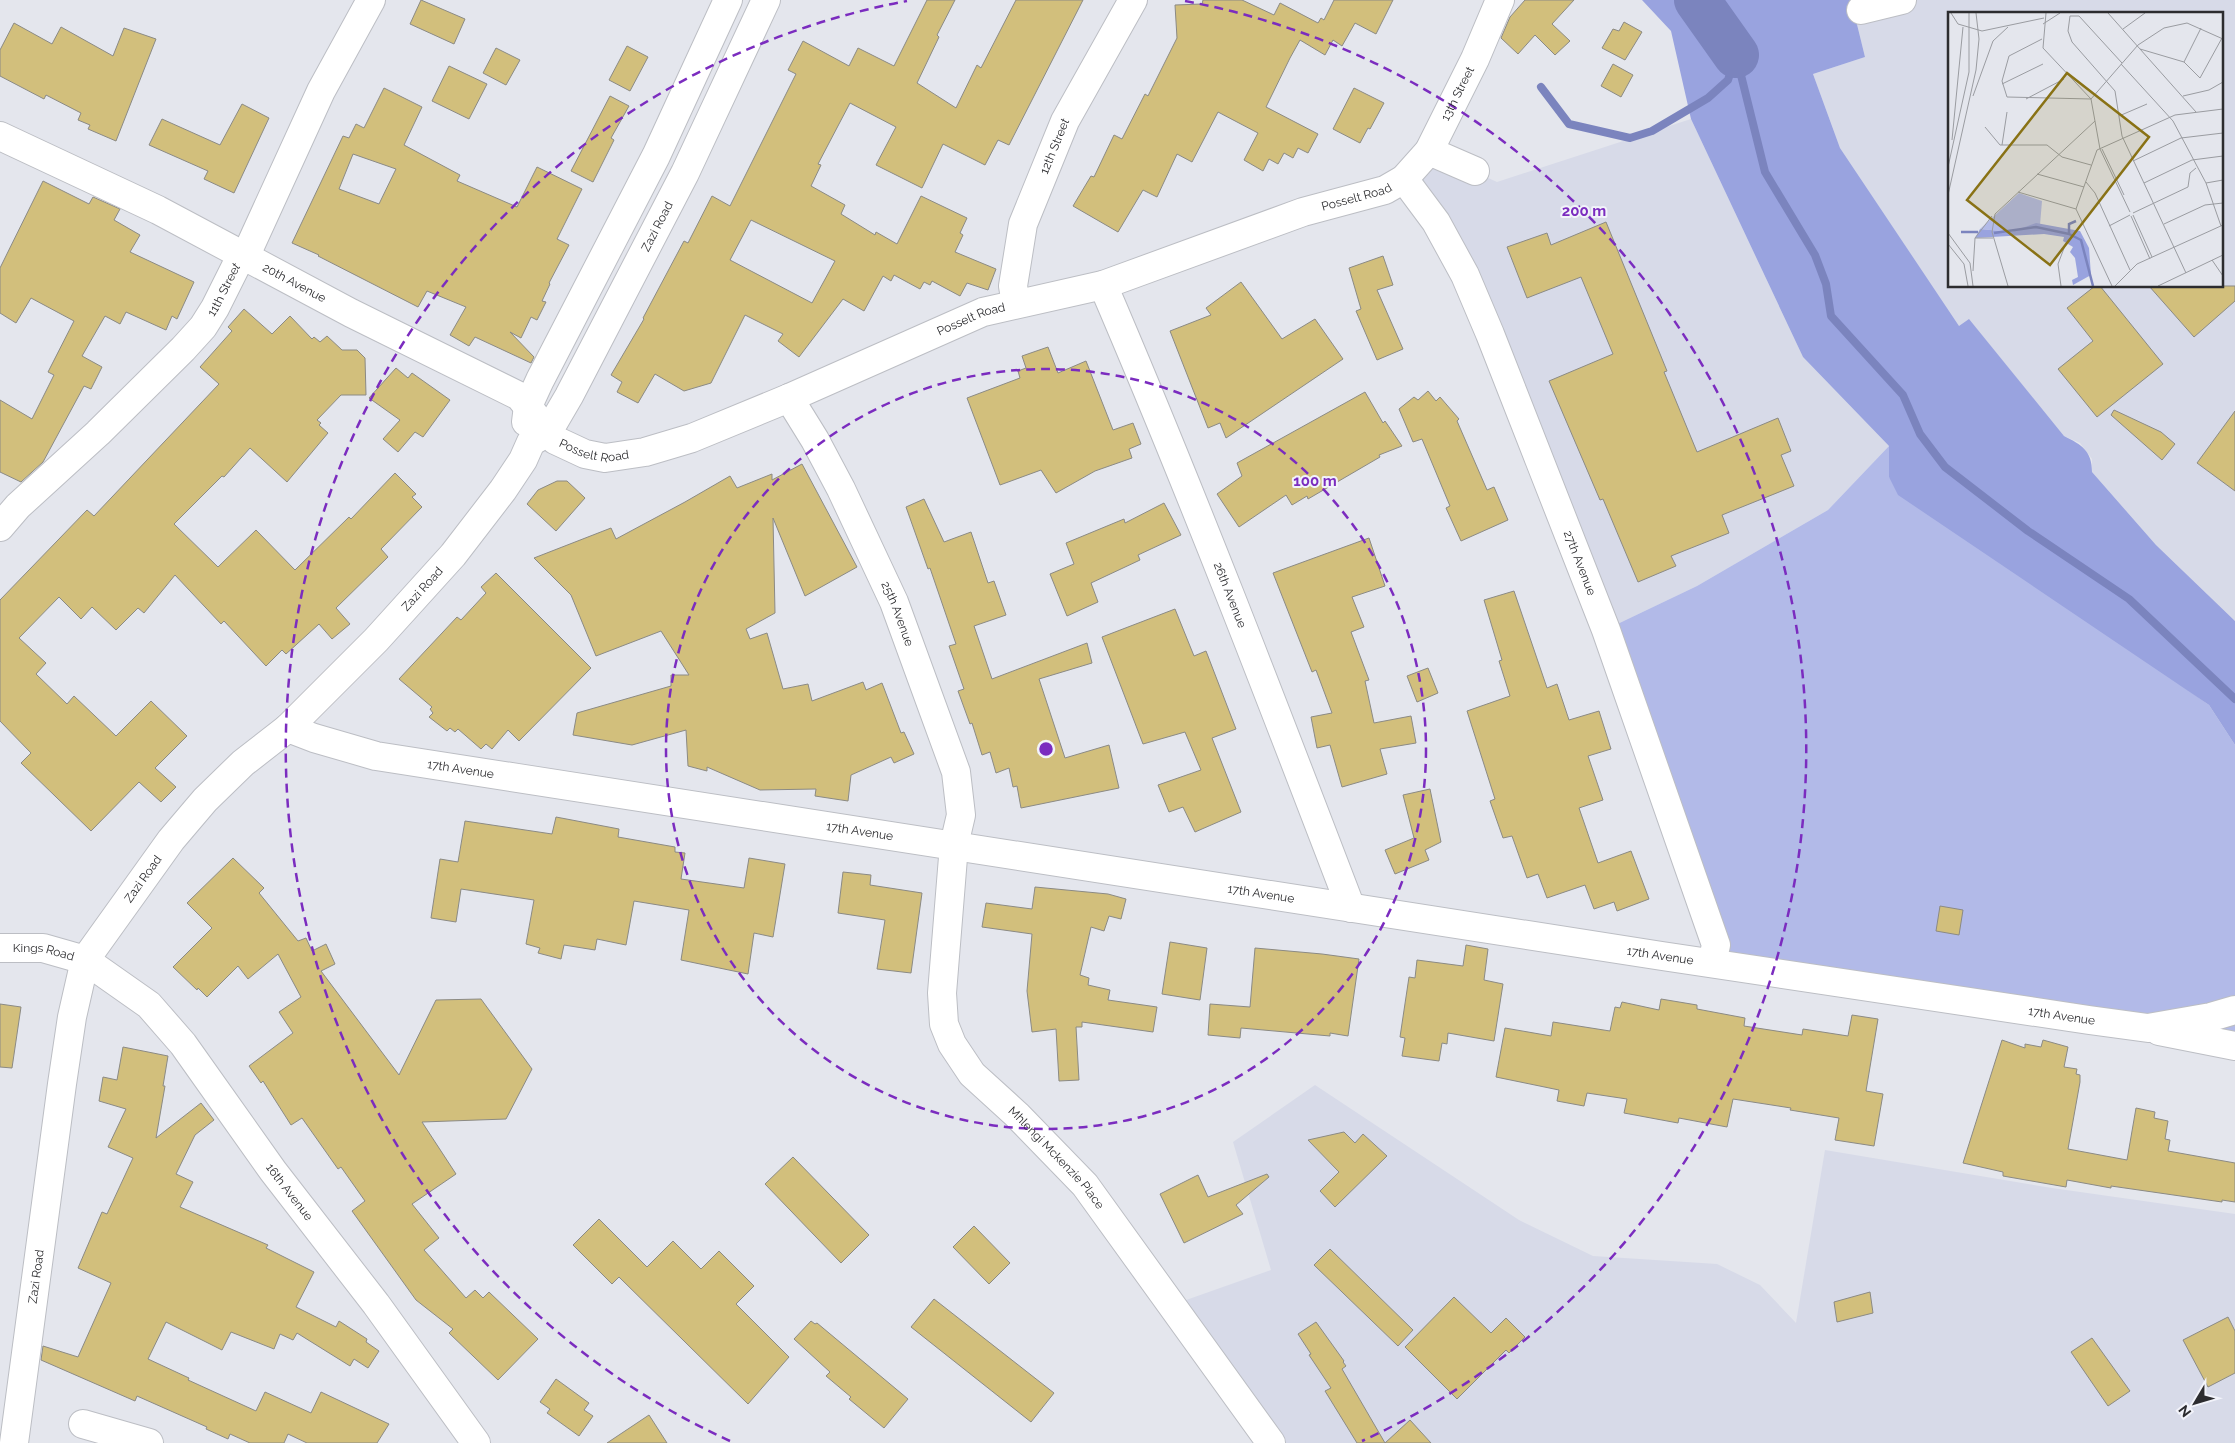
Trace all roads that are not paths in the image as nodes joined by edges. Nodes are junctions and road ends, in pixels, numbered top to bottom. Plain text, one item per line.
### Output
1 (371, 0) edge
2 (728, 0) edge
3 (766, 0) edge
4 (1133, 0) edge
5 (1500, 0) edge
6 (1902, 0) edge
7 (1861, 10) dead end
8 (0, 136) edge
9 (1429, 151) junction
10 (1475, 171) dead end
11 (1404, 178) junction
12 (246, 255) junction
13 (1103, 285) junction
14 (1016, 304) junction
15 (789, 398) junction
16 (528, 406) junction
17 (540, 437) junction
18 (9, 501) edge
19 (0, 527) edge
20 (288, 728) junction
21 (954, 845) junction
22 (1351, 908) junction
23 (0, 948) edge
24 (85, 960) junction
25 (1712, 963) junction
26 (2235, 1010) edge
27 (2148, 1028) junction
28 (2235, 1046) edge
29 (83, 1424) dead end
30 (14, 1443) edge
31 (149, 1443) edge
32 (476, 1443) edge
33 (1271, 1443) edge

1 - 12 street, 11th Street
2 - 16 street
3 - 17 street, Zazi Road
4 - 14 street, 12th Street
5 - 9 street, 13th Street
6 - 7 street
8 - 12 street, 20th Avenue
9 - 10 street
9 - 11 street, 13th Street
11 - 13 street, Posselt Road
11 - 25 street, 27th Avenue
12 - 16 street, 20th Avenue
12 - 18 street, 11th Street
13 - 14 street, Posselt Road
13 - 22 street, 26th Avenue
14 - 15 street, Posselt Road
15 - 17 street, Posselt Road
15 - 21 street, 25th Avenue
16 - 17 street, 20th Avenue
17 - 20 street, Zazi Road
18 - 19 street, 11th Street
20 - 21 street, 17th Avenue
20 - 24 street, Zazi Road
21 - 22 street, 17th Avenue
21 - 33 street, Mhlengi Mckenzie Place
22 - 25 street, 17th Avenue
23 - 24 street, Kings Road
24 - 30 street, Zazi Road
24 - 32 street, 16th Avenue
25 - 27 street, 17th Avenue
26 - 27 street, 17th Avenue
27 - 28 street
29 - 31 street

